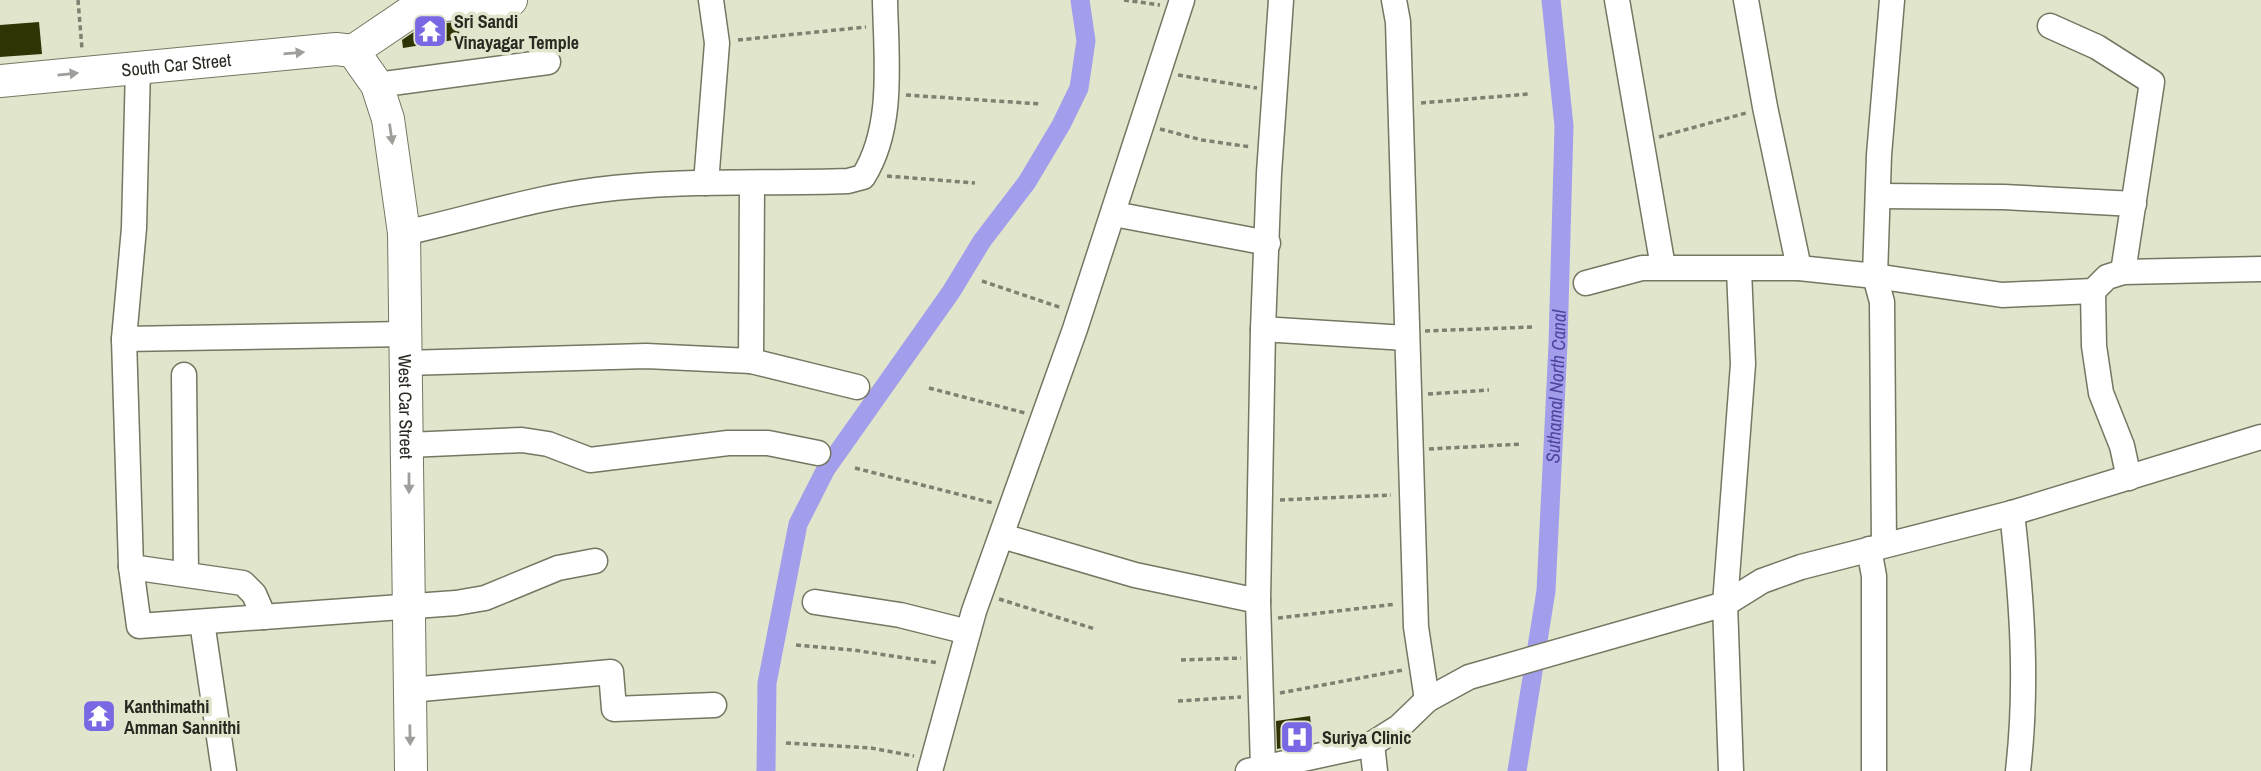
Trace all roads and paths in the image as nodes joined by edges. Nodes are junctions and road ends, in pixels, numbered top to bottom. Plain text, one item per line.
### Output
1 (78, 0) edge
2 (511, 0) edge
3 (711, 0) edge
4 (885, 0) edge
5 (1124, 0) edge
6 (1281, 0) edge
7 (1394, 0) edge
8 (1616, 0) edge
9 (1746, 0) edge
10 (1892, 0) edge
11 (418, 3) edge
12 (1181, 4) edge
13 (886, 25) junction
14 (2050, 26) dead end
15 (717, 43) junction
16 (353, 51) junction
17 (548, 62) dead end
18 (138, 67) junction
19 (83, 72) junction
20 (1159, 72) junction
21 (0, 81) edge
22 (377, 85) junction
23 (1276, 91) junction
24 (1528, 94) dead end
25 (887, 95) junction
26 (1041, 104) dead end
27 (1401, 104) junction
28 (1765, 107) junction
29 (1143, 124) junction
30 (1643, 142) junction
31 (1271, 150) junction
32 (863, 177) junction
33 (706, 183) junction
34 (975, 183) dead end
35 (752, 184) junction
36 (1878, 196) junction
37 (2134, 204) junction
38 (1114, 214) junction
39 (404, 233) junction
40 (1268, 243) junction
41 (1663, 267) junction
42 (1799, 268) junction
43 (2261, 269) edge
44 (1740, 270) junction
45 (2123, 272) junction
46 (1875, 276) junction
47 (982, 281) dead end
48 (1586, 283) dead end
49 (2093, 291) junction
50 (1080, 314) junction
51 (1532, 327) dead end
52 (1263, 329) junction
53 (1406, 335) junction
54 (124, 339) junction
55 (405, 349) junction
56 (751, 361) junction
57 (184, 375) dead end
58 (857, 387) dead end
59 (929, 388) dead end
60 (1489, 390) dead end
61 (1409, 396) junction
62 (1044, 418) junction
63 (2261, 437) edge
64 (1522, 444) dead end
65 (408, 445) junction
66 (1410, 451) junction
67 (818, 453) dead end
68 (855, 468) dead end
69 (2129, 478) junction
70 (1411, 494) junction
71 (1261, 501) junction
72 (1012, 508) junction
73 (2012, 513) junction
74 (1002, 536) junction
75 (1876, 547) junction
76 (594, 561) dead end
77 (131, 567) junction
78 (187, 574) junction
79 (981, 594) junction
80 (815, 602) dead end
81 (1415, 602) junction
82 (1725, 604) junction
83 (409, 607) junction
84 (1259, 610) junction
85 (264, 617) junction
86 (202, 622) junction
87 (1095, 629) dead end
88 (968, 632) junction
89 (796, 645) dead end
90 (1261, 657) junction
91 (1181, 660) dead end
92 (958, 666) junction
93 (1422, 667) junction
94 (410, 690) junction
95 (1262, 695) junction
96 (1427, 700) junction
97 (1178, 701) dead end
98 (714, 705) dead end
99 (786, 743) dead end
100 (1372, 744) junction
101 (932, 765) edge
102 (1256, 769) edge
103 (225, 771) edge
104 (411, 771) edge
105 (1374, 771) edge
106 (1731, 771) edge
107 (1874, 771) edge
108 (2018, 771) edge

1 - 19 path
2 - 11 main road
3 - 15 street
4 - 13 street
5 - 12 path
6 - 23 street
7 - 27 street
8 - 30 street
9 - 28 street
10 - 36 street
11 - 16 main road
12 - 20 street
13 - 15 path
13 - 25 street
14 - 37 street
15 - 33 street
18 -> 16 main road, South Car Street
16 - 22 main road, West Car Street
17 - 22 street
18 - 19 main road, South Car Street
18 - 54 street
21 -> 19 main road, South Car Street
20 - 23 path
20 - 29 street
22 -> 39 main road, West Car Street
23 - 31 street
24 - 27 path
25 - 26 path
25 - 32 street
27 - 53 street
28 - 30 path
28 - 42 street
29 - 31 path
29 - 38 street
30 - 41 street
31 - 40 street
32 - 34 path
32 - 35 street
33 - 35 street
33 - 39 street
35 - 56 street
36 - 37 street
36 - 46 street
37 - 45 street
38 - 40 street
38 - 50 street
39 - 55 main road, West Car Street
40 - 52 street
41 - 44 street
41 - 48 street
42 - 44 street
42 - 46 street
43 - 45 street
44 - 82 street
45 - 49 street
46 - 49 street
46 - 75 street
47 - 50 path
49 - 69 street
50 - 62 street
51 - 53 path
52 - 53 street
52 - 71 street
53 - 61 street
54 - 55 street
54 - 77 street
55 - 56 street
55 - 65 main road, West Car Street
56 - 58 street
57 - 78 street
59 - 62 path
60 - 61 path
61 - 66 street
62 - 72 street
63 - 69 street
64 - 66 path
65 - 67 street
65 -> 83 main road, West Car Street
66 - 70 street
68 - 72 path
69 - 73 street
70 - 71 path
70 - 81 street
71 - 84 street
72 - 74 street
73 - 75 street
73 - 108 street
74 - 79 street
74 - 84 street
75 - 82 street
75 - 107 street
76 - 83 street
77 - 78 street
77 - 86 street
78 - 85 street
79 - 87 path
79 - 88 street
80 - 88 street
81 - 84 path
81 - 93 street
82 - 96 street
82 - 106 street
83 - 85 street
83 - 94 main road, West Car Street
84 - 90 street
85 - 86 street
86 - 103 street
88 - 92 street
89 - 92 path
90 - 91 path
90 - 95 street
92 - 101 street
93 - 95 path
93 - 96 street
94 - 98 street
94 -> 104 main road, West Car Street
95 - 97 path
95 - 102 street
96 - 100 street
99 - 101 path
100 - 102 street
100 - 105 street

